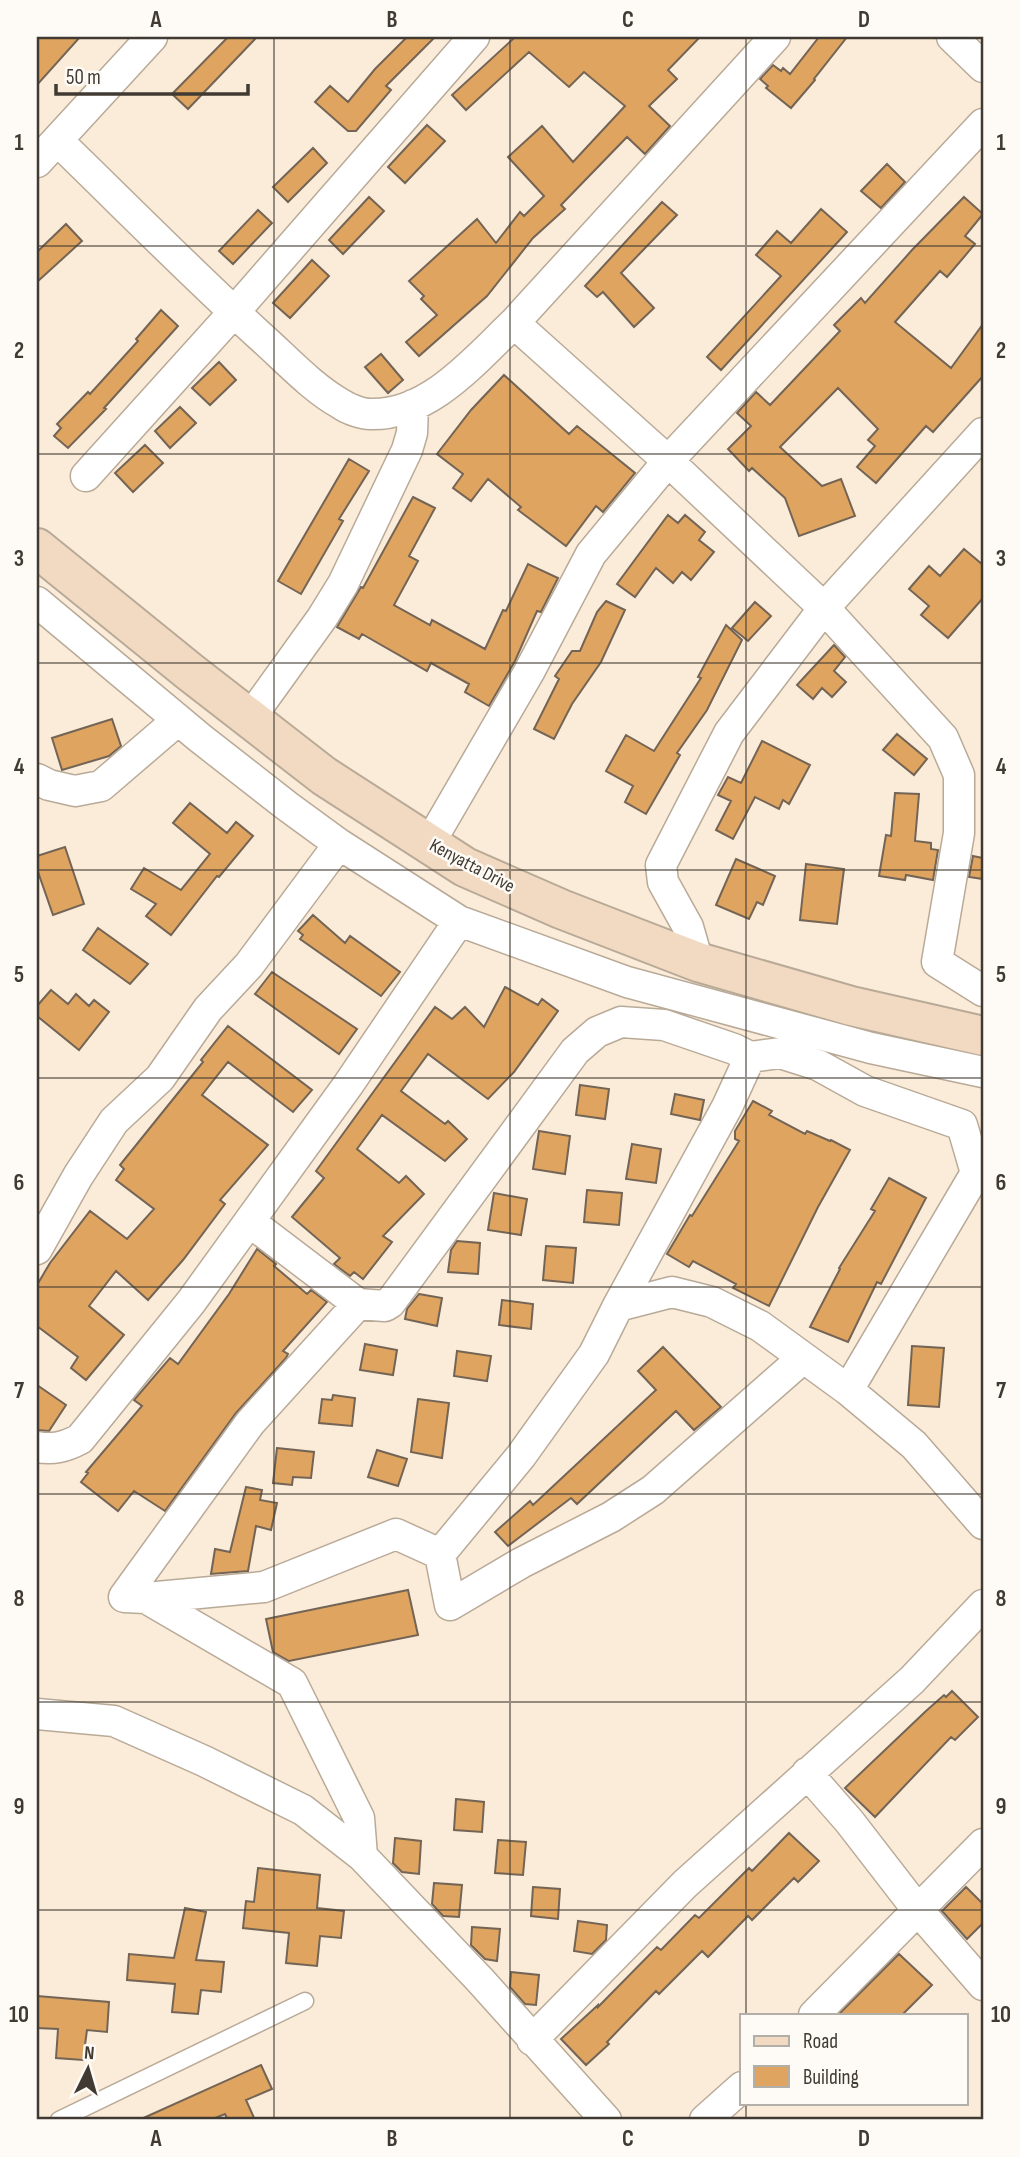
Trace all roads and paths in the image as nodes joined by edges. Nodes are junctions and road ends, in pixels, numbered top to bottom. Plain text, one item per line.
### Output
1 (152, 37) edge
2 (474, 37) edge
3 (775, 37) edge
4 (952, 37) edge
5 (983, 66) edge
6 (983, 124) edge
7 (58, 141) junction
8 (37, 162) edge
9 (234, 312) junction
10 (514, 323) junction
11 (413, 405) junction
12 (983, 433) edge
13 (668, 461) junction
14 (86, 476) dead end
15 (37, 548) edge
16 (37, 602) edge
17 (824, 608) junction
18 (250, 718) junction
19 (178, 720) junction
20 (37, 779) edge
21 (339, 844) junction
22 (429, 844) junction
23 (459, 921) junction
24 (698, 962) junction
25 (983, 991) edge
26 (983, 1036) edge
27 (750, 1057) junction
28 (983, 1072) edge
29 (980, 1167) edge
30 (250, 1222) junction
31 (37, 1248) edge
32 (358, 1304) junction
33 (618, 1306) junction
34 (803, 1358) junction
35 (848, 1390) junction
36 (39, 1452) edge
37 (983, 1524) edge
38 (440, 1554) junction
39 (146, 1598) junction
40 (983, 1605) edge
41 (37, 1714) edge
42 (807, 1773) junction
43 (983, 1844) edge
44 (362, 1856) junction
45 (917, 1909) junction
46 (983, 1985) edge
47 (305, 2001) dead end
48 (815, 2014) edge
49 (532, 2040) junction
50 (740, 2089) edge
51 (59, 2120) edge
52 (606, 2120) edge
53 (705, 2120) edge

1 - 7 street
2 - 9 street
3 - 10 street
4 - 5 street
6 - 13 street
7 - 8 street
7 - 9 street
9 - 11 street
9 - 14 street
10 - 11 street
10 - 13 street
11 - 18 street
12 - 17 street
13 - 17 street
13 - 22 street
15 - 18 main road, Kenyatta Drive
16 - 19 street
17 - 24 street
17 - 25 street
18 - 22 main road, Kenyatta Drive
19 - 20 street
19 - 21 street
21 - 23 street
21 - 31 street
22 - 24 main road, Kenyatta Drive
23 - 28 street
23 - 30 street
24 - 26 main road, Kenyatta Drive
27 - 29 street
27 - 32 street
27 - 33 street
29 - 35 street
30 - 32 street
30 - 36 street
32 - 39 street
33 - 34 street
33 - 38 street
34 - 35 street
34 - 38 street
35 - 37 street
38 - 39 street
39 - 44 street
40 - 42 street
41 - 44 street
42 - 45 street
42 - 49 street
43 - 45 street
44 - 49 street
45 - 46 street
45 - 48 street
47 - 51 lane
49 - 52 street
50 - 53 street

